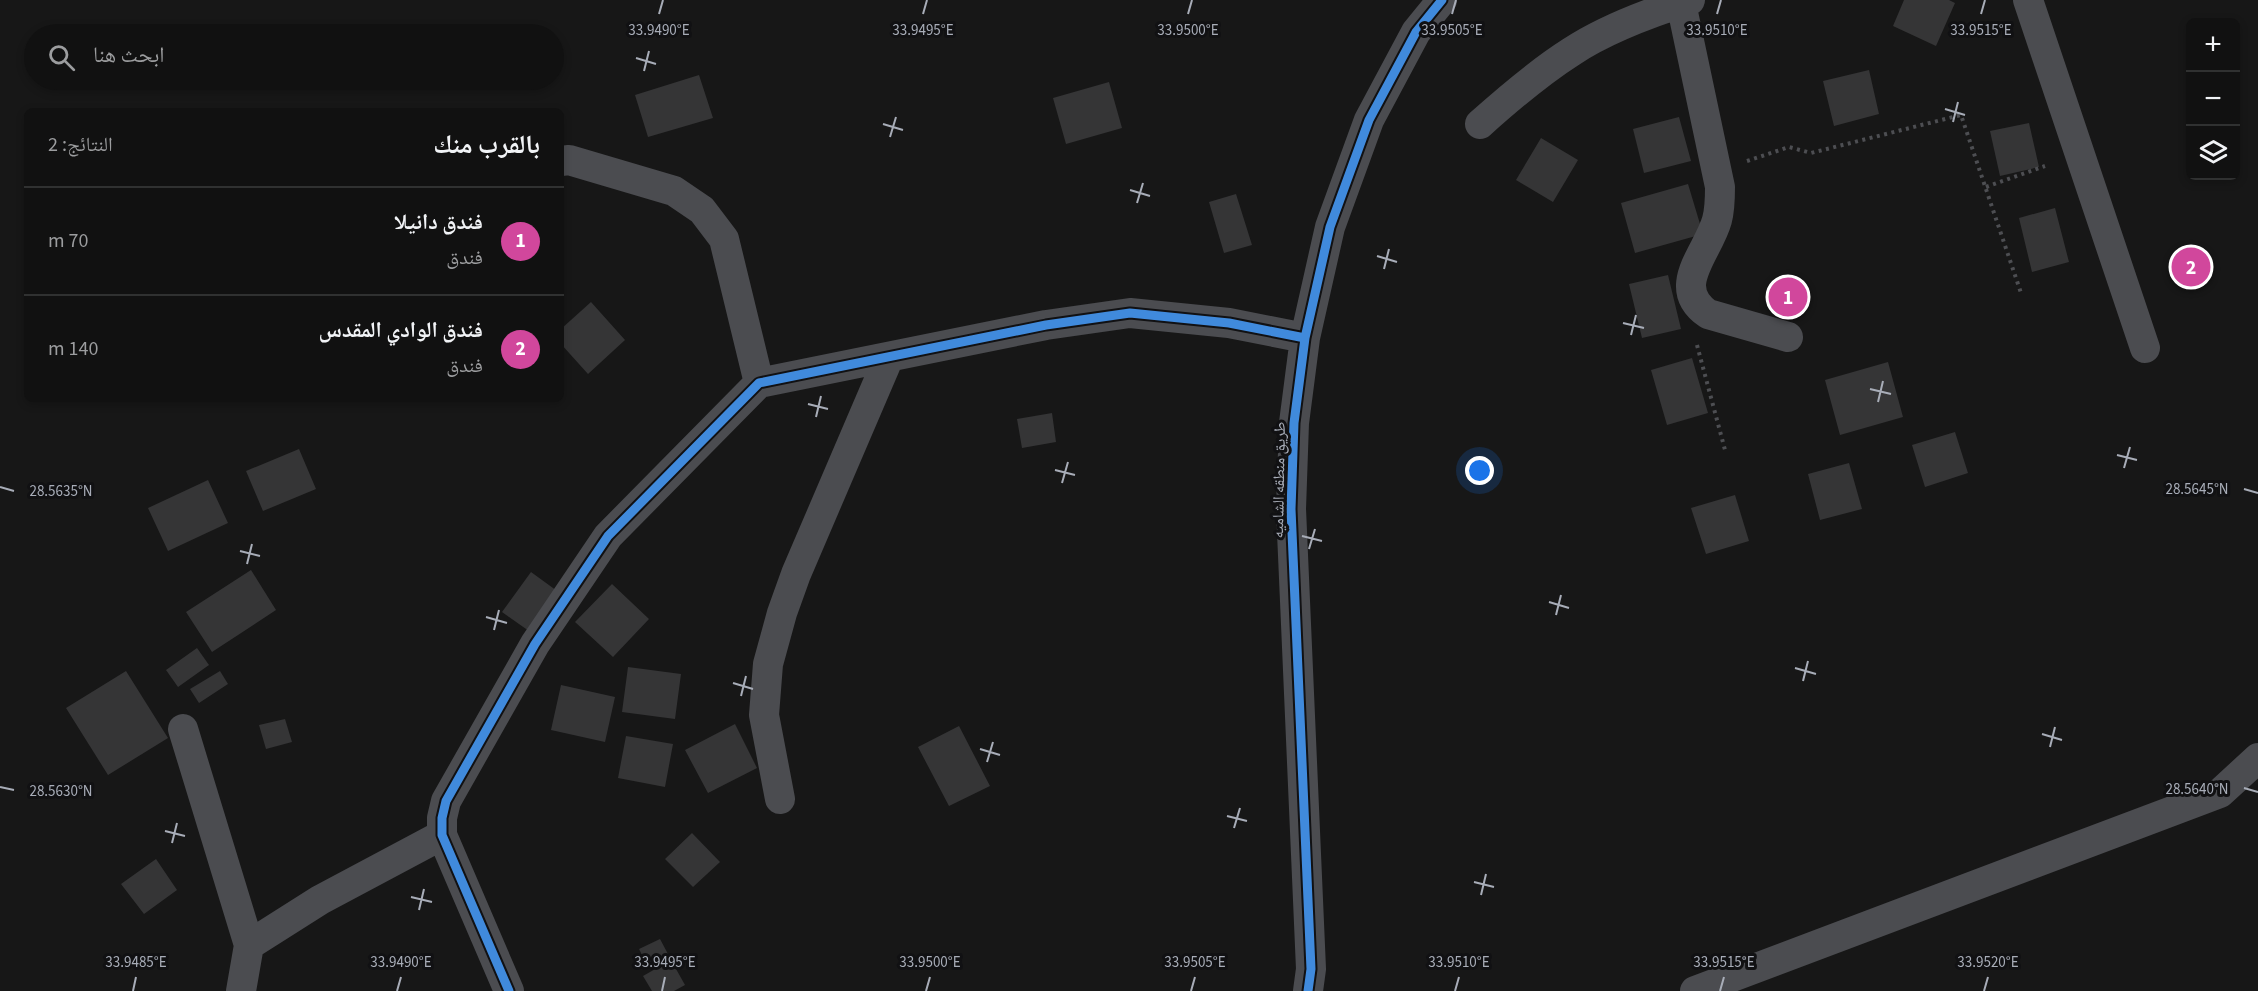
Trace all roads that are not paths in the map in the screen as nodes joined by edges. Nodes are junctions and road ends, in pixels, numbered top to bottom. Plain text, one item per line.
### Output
1 (1442, 0) edge
2 (2028, 0) edge
3 (1686, 2) edge
4 (1624, 11) edge
5 (1480, 124) dead end
6 (564, 161) edge
7 (1788, 337) dead end
8 (1305, 338) junction
9 (2145, 348) dead end
10 (889, 357) junction
11 (759, 383) junction
12 (183, 729) dead end
13 (2258, 758) edge
14 (780, 800) dead end
15 (442, 835) junction
16 (249, 945) junction
17 (241, 991) edge
18 (509, 991) edge
19 (1308, 991) edge
20 (1695, 991) edge

1 - 8 street, طريق منطقه الشاميه
2 - 9 street
3 - 4 street
3 - 7 street
4 - 5 street
6 - 11 street
8 - 10 street
8 - 19 street, طريق منطقه الشاميه
10 - 11 street
10 - 14 street
11 - 15 street
12 - 16 street
13 - 20 street
15 - 16 street
15 - 18 street
16 - 17 street

